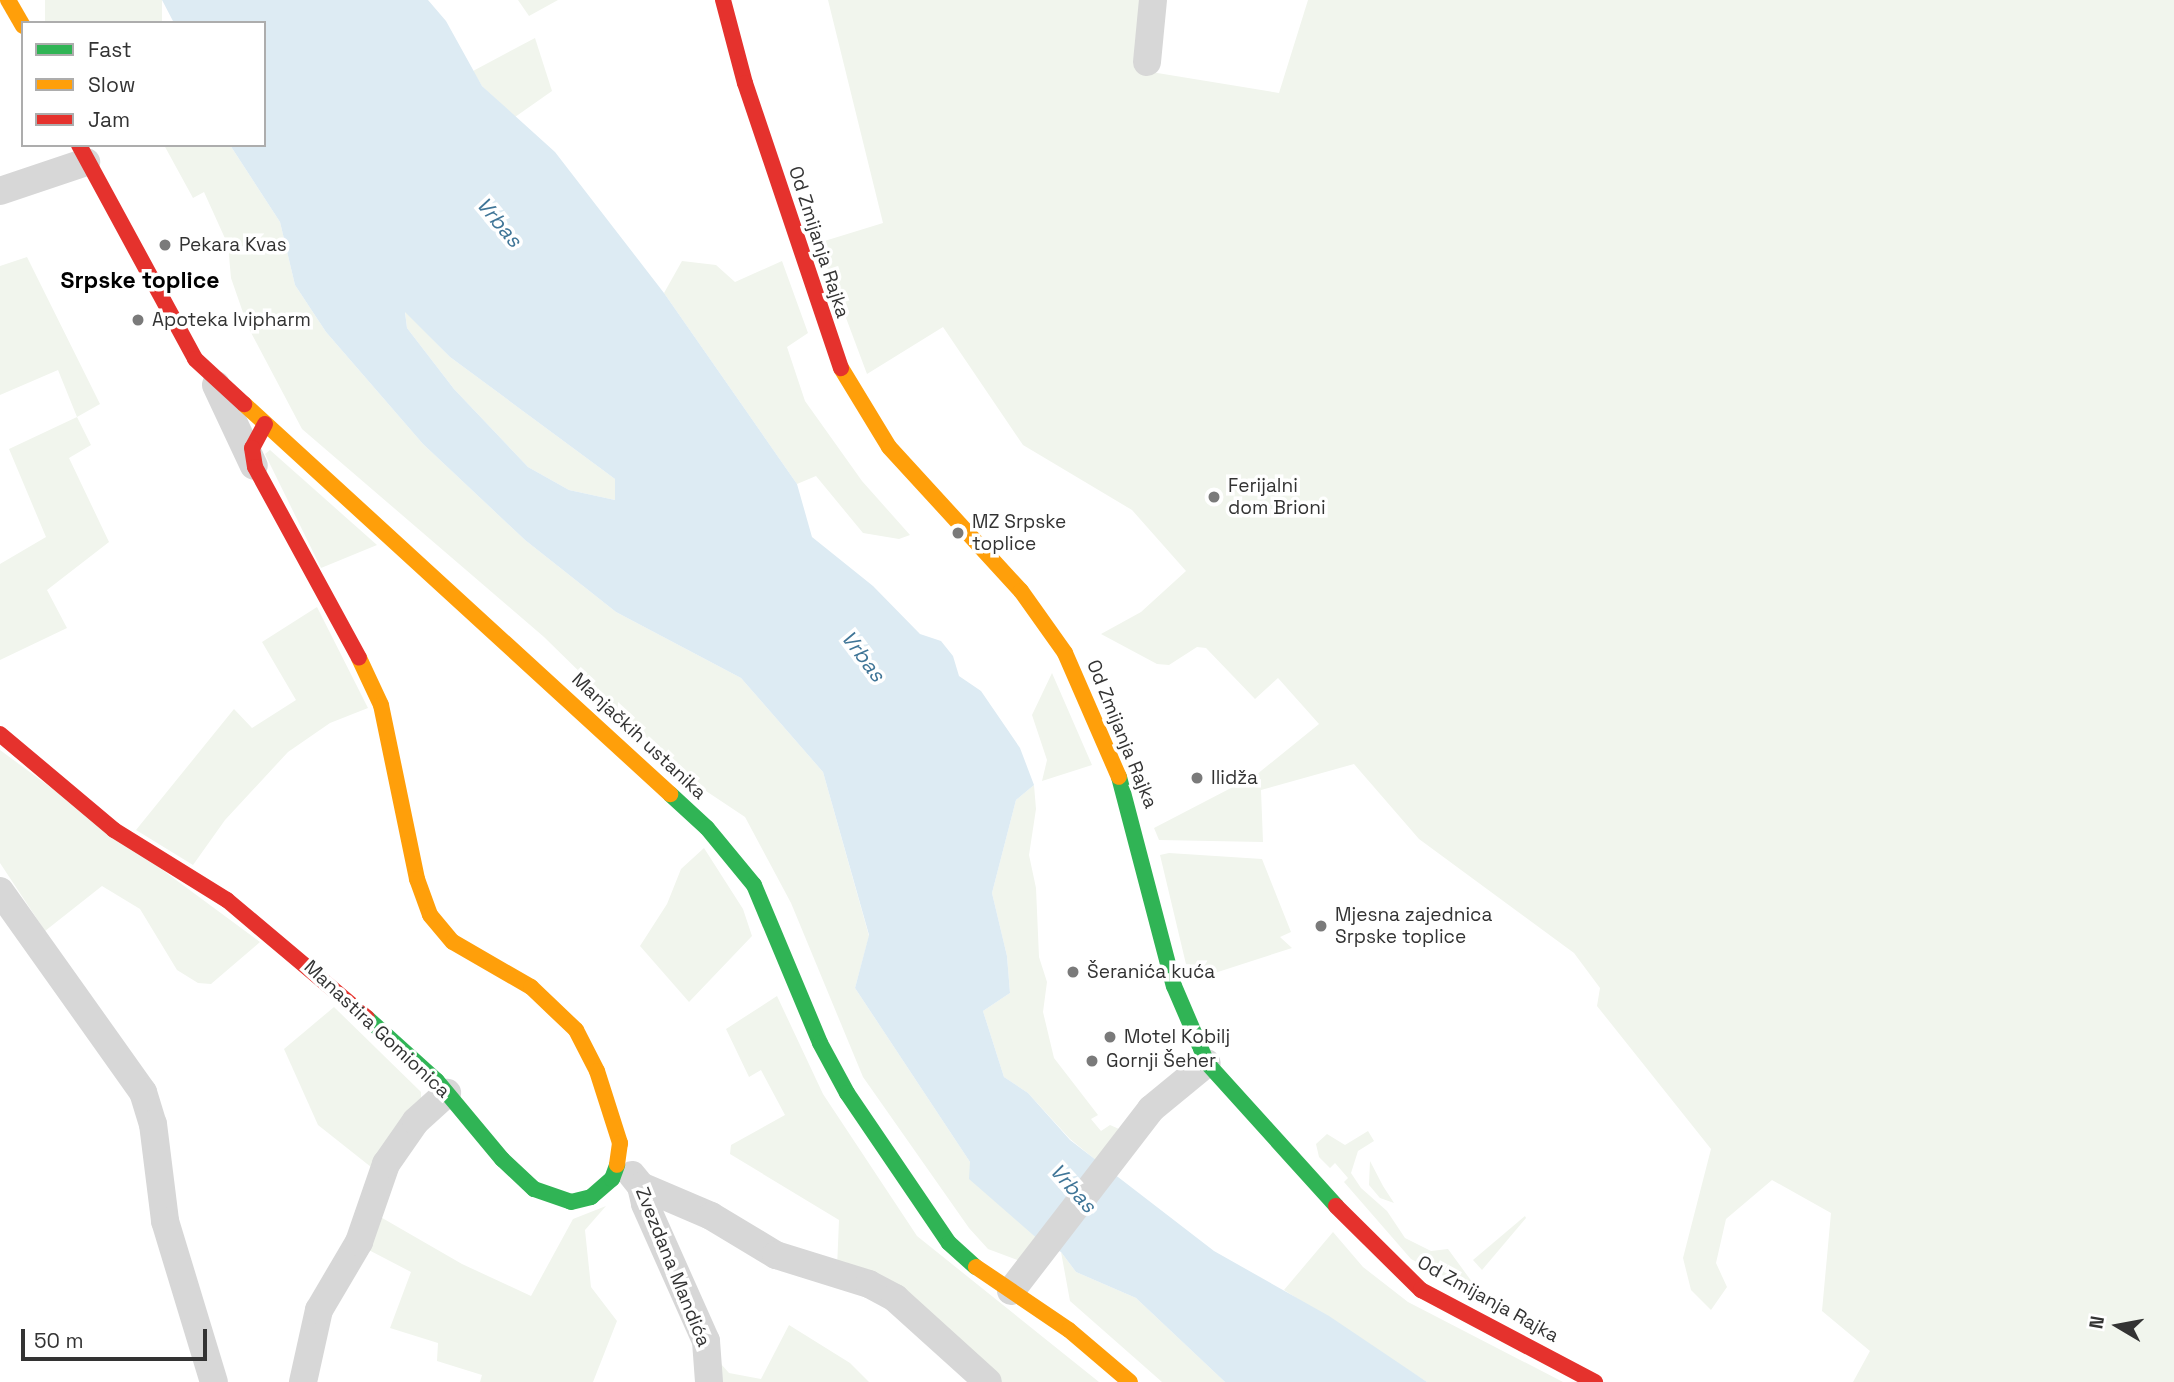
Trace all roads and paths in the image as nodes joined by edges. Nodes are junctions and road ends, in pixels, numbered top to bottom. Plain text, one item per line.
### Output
1 (8, 0) edge
2 (723, 0) edge
3 (1153, 0) edge
4 (21, 23) edge
5 (1147, 62) dead end
6 (82, 153) edge
7 (0, 191) edge
8 (214, 379) junction
9 (265, 424) junction
10 (255, 467) junction
11 (0, 734) edge
12 (0, 891) edge
13 (1207, 1063) junction
14 (447, 1093) junction
15 (621, 1157) junction
16 (641, 1186) junction
17 (1011, 1291) junction
18 (214, 1382) edge
19 (303, 1382) edge
20 (709, 1382) edge
21 (988, 1382) edge
22 (1130, 1382) edge
23 (1595, 1382) edge

1 - 4 street
2 - 13 street, Od Zmijanja Rajka
3 - 5 street
6 - 7 street
6 - 8 street, Manjačkih ustanika
8 - 9 street, Manjačkih ustanika
8 - 10 street
9 - 10 street
9 - 17 street, Manjačkih ustanika
10 - 15 street
11 - 14 street, Manastira Gomionica
12 - 18 street
13 - 17 street
13 - 23 street, Od Zmijanja Rajka
14 - 15 street, Manastira Gomionica
14 - 19 street
15 - 16 street, Zvezdana Mandića
16 - 20 street, Zvezdana Mandića
16 - 21 street
17 - 22 street, Manjačkih ustanika

